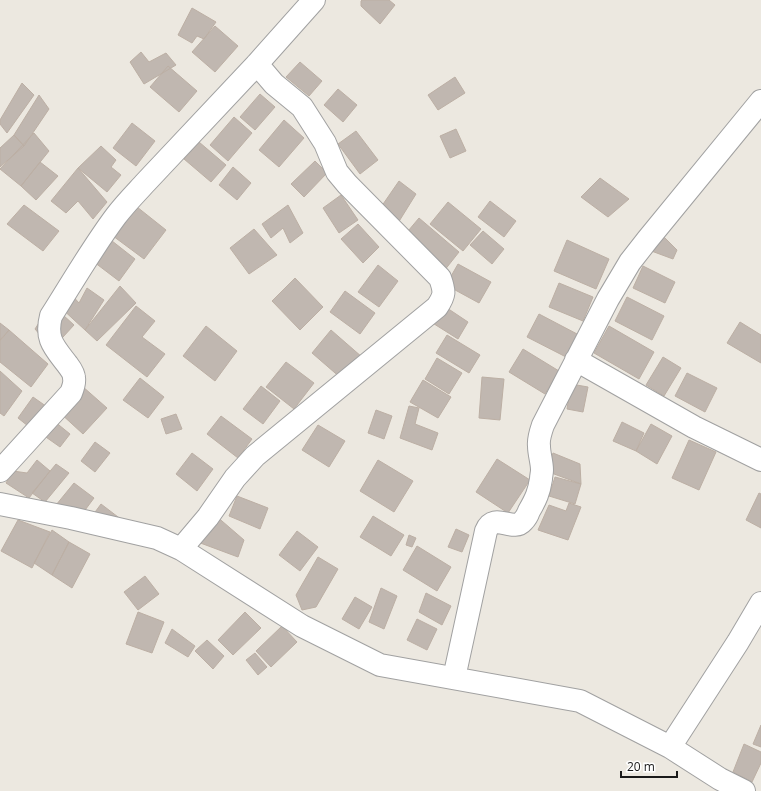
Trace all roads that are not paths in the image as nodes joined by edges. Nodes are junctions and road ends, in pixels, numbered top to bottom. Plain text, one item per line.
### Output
1 (314, 0) edge
2 (257, 64) junction
3 (761, 102) edge
4 (576, 360) junction
5 (761, 460) edge
6 (0, 471) edge
7 (0, 504) edge
8 (181, 549) junction
9 (761, 603) edge
10 (454, 678) junction
11 (670, 747) junction
12 (744, 791) edge

1 - 2 street
2 - 6 street
2 - 8 street
3 - 4 street
4 - 5 street
4 - 10 street
7 - 8 street
8 - 10 street
9 - 11 street
10 - 11 street
11 - 12 street

